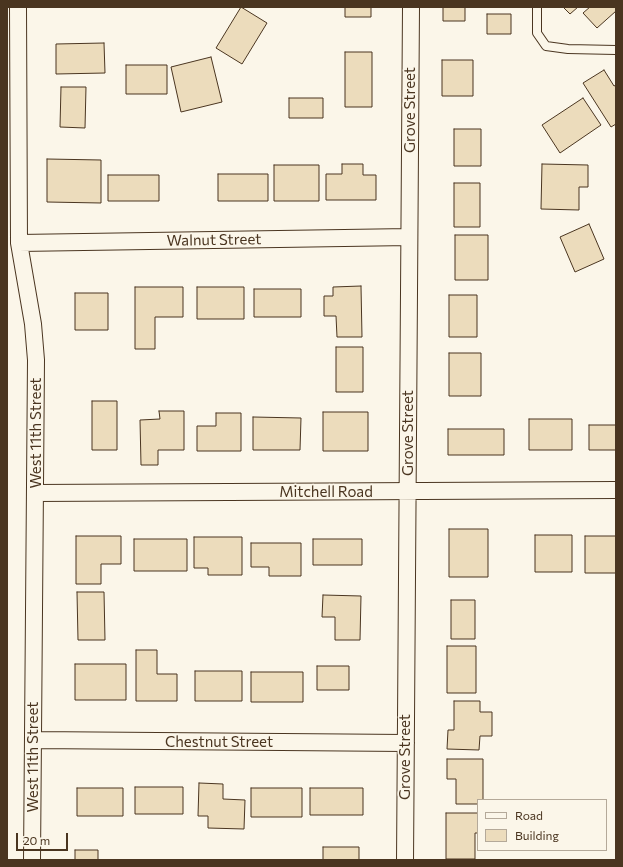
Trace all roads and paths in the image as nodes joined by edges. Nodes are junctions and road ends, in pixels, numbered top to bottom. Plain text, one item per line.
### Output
1 (18, 7) edge
2 (411, 7) edge
3 (537, 7) edge
4 (616, 50) edge
5 (409, 237) junction
6 (19, 243) junction
7 (616, 490) edge
8 (407, 491) junction
9 (35, 493) junction
10 (33, 740) junction
11 (406, 743) junction
12 (32, 860) edge
13 (405, 860) edge

1 - 6 street, West 11th Street
2 - 5 street, Grove Street
3 - 4 lane
5 - 6 street, Walnut Street
5 - 8 street, Grove Street
6 - 9 street, West 11th Street
7 - 8 street, Mitchell Road
8 - 9 street, Mitchell Road
8 - 11 street, Grove Street
9 - 10 street, West 11th Street
10 - 11 street, Chestnut Street
10 - 12 street, West 11th Street
11 - 13 street, Grove Street

